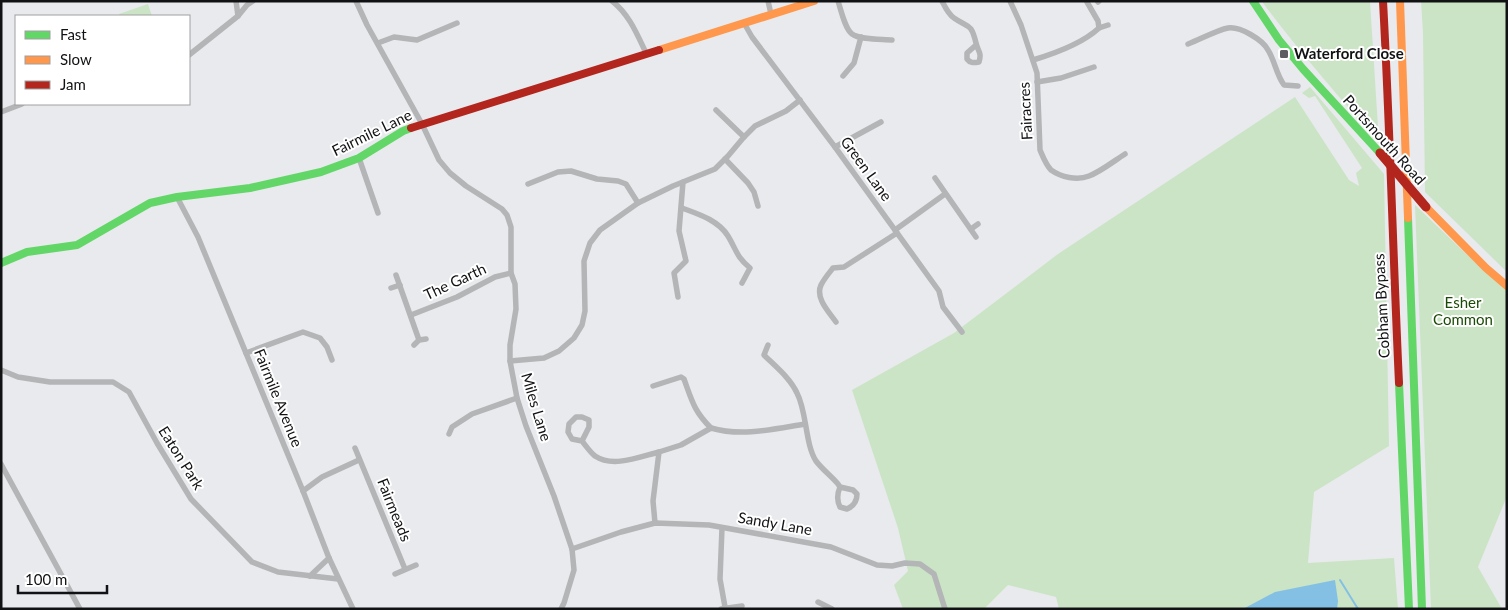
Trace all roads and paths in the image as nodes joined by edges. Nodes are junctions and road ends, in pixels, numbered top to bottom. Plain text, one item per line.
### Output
1 (236, 1) edge
2 (253, 1) edge
3 (612, 1) edge
4 (768, 1) edge
5 (814, 1) edge
6 (838, 1) edge
7 (942, 1) edge
8 (1010, 1) edge
9 (1253, 1) edge
10 (1383, 1) edge
11 (1400, 1) edge
12 (356, 2) edge
13 (1087, 2) edge
14 (620, 4) edge
15 (771, 14) junction
16 (238, 16) junction
17 (456, 23) dead end
18 (744, 23) junction
19 (1108, 25) dead end
20 (1099, 28) junction
21 (861, 37) junction
22 (892, 40) dead end
23 (378, 43) junction
24 (1188, 44) dead end
25 (976, 45) dead end
26 (646, 53) junction
27 (190, 54) edge
28 (1033, 60) junction
29 (1094, 67) dead end
30 (843, 76) dead end
31 (1037, 82) junction
32 (1298, 86) dead end
33 (800, 100) junction
34 (19, 105) edge
35 (716, 110) dead end
36 (1, 112) edge
37 (881, 122) dead end
38 (422, 124) junction
39 (744, 136) junction
40 (835, 148) junction
41 (1125, 154) dead end
42 (359, 158) junction
43 (725, 159) junction
44 (935, 178) dead end
45 (683, 182) junction
46 (528, 184) dead end
47 (945, 194) junction
48 (177, 197) junction
49 (638, 203) junction
50 (758, 206) dead end
51 (682, 208) junction
52 (378, 213) dead end
53 (978, 224) dead end
54 (970, 229) junction
55 (896, 232) junction
56 (976, 237) dead end
57 (1, 263) edge
58 (510, 272) junction
59 (396, 275) dead end
60 (742, 283) dead end
61 (400, 285) junction
62 (1507, 286) edge
63 (392, 288) dead end
64 (678, 296) dead end
65 (411, 315) junction
66 (836, 322) dead end
67 (962, 332) dead end
68 (414, 345) dead end
69 (768, 345) dead end
70 (246, 353) junction
71 (332, 360) dead end
72 (510, 361) junction
73 (1, 370) edge
74 (653, 386) dead end
75 (517, 398) junction
76 (805, 424) junction
77 (711, 428) junction
78 (449, 434) dead end
79 (582, 441) junction
80 (355, 448) dead end
81 (658, 452) junction
82 (359, 460) junction
83 (1, 464) edge
84 (840, 487) dead end
85 (303, 490) junction
86 (655, 523) junction
87 (722, 528) junction
88 (572, 549) junction
89 (329, 558) junction
90 (416, 565) dead end
91 (405, 569) junction
92 (395, 574) dead end
93 (310, 576) junction
94 (338, 579) junction
95 (818, 602) dead end
96 (742, 606) dead end
97 (723, 608) edge
98 (80, 609) edge
99 (353, 609) edge
100 (561, 609) edge
101 (832, 609) edge
102 (945, 609) edge
103 (1409, 609) edge
104 (1422, 609) edge

1 - 16 street
2 - 16 street
3 - 14 street
4 - 15 street
5 - 15 main road, Fairmile Lane
6 - 21 street
7 - 25 street
8 - 28 street, Fairacres
9 - 62 main road, Portsmouth Road, bridge
10 - 103 main road, Cobham Bypass
11 - 104 main road, Cobham Bypass
12 - 23 street
13 - 20 street
14 - 26 street
15 - 18 main road, Fairmile Lane
16 - 27 street
17 - 23 street
18 - 26 main road, Fairmile Lane
18 - 33 street, Green Lane
19 - 20 street
20 - 28 street
21 - 22 street
21 - 30 street
23 - 38 street
24 - 32 street
26 - 38 main road, Fairmile Lane
28 - 31 street, Fairacres
29 - 31 street
31 - 41 street, Fairacres
33 - 39 street
33 - 40 street, Green Lane
34 - 36 street
35 - 39 street
37 - 40 street
38 - 42 main road, Fairmile Lane
38 - 58 street, Miles Lane
39 - 43 street
40 - 55 street, Green Lane
42 - 48 main road, Fairmile Lane
42 - 52 street
43 - 45 street
43 - 50 street
44 - 47 street
45 - 49 street
45 - 51 street
46 - 49 street
47 - 54 street
47 - 55 street
48 - 57 main road, Fairmile Lane
48 - 70 street, Fairmile Avenue
49 - 72 street
51 - 60 street
51 - 64 street
53 - 54 street
54 - 56 street
55 - 66 street
55 - 67 street, Green Lane
58 - 65 street, The Garth
58 - 72 street, Miles Lane
59 - 61 street, The Garth
61 - 63 street, The Garth
61 - 65 street, The Garth
65 - 68 street, The Garth
69 - 76 street
70 - 71 street
70 - 85 street, Fairmile Avenue
72 - 75 street, Miles Lane
73 - 93 street, Eaton Park
74 - 77 street
75 - 78 street
75 - 88 street, Miles Lane
76 - 77 street
76 - 84 street
77 - 81 street
79 - 79 street
79 - 81 street
80 - 82 street, Fairmeads
81 - 86 street
82 - 85 street
82 - 91 street, Fairmeads
83 - 98 street
85 - 89 street, Fairmile Avenue
86 - 87 street, Sandy Lane
86 - 88 street, Sandy Lane
87 - 97 street
87 - 102 street, Sandy Lane
88 - 100 street, Miles Lane
89 - 93 street
89 - 94 street, Fairmile Avenue
90 - 91 street
91 - 92 street
93 - 94 street, Eaton Park
94 - 99 street, Fairmile Avenue
95 - 101 street
96 - 97 street

